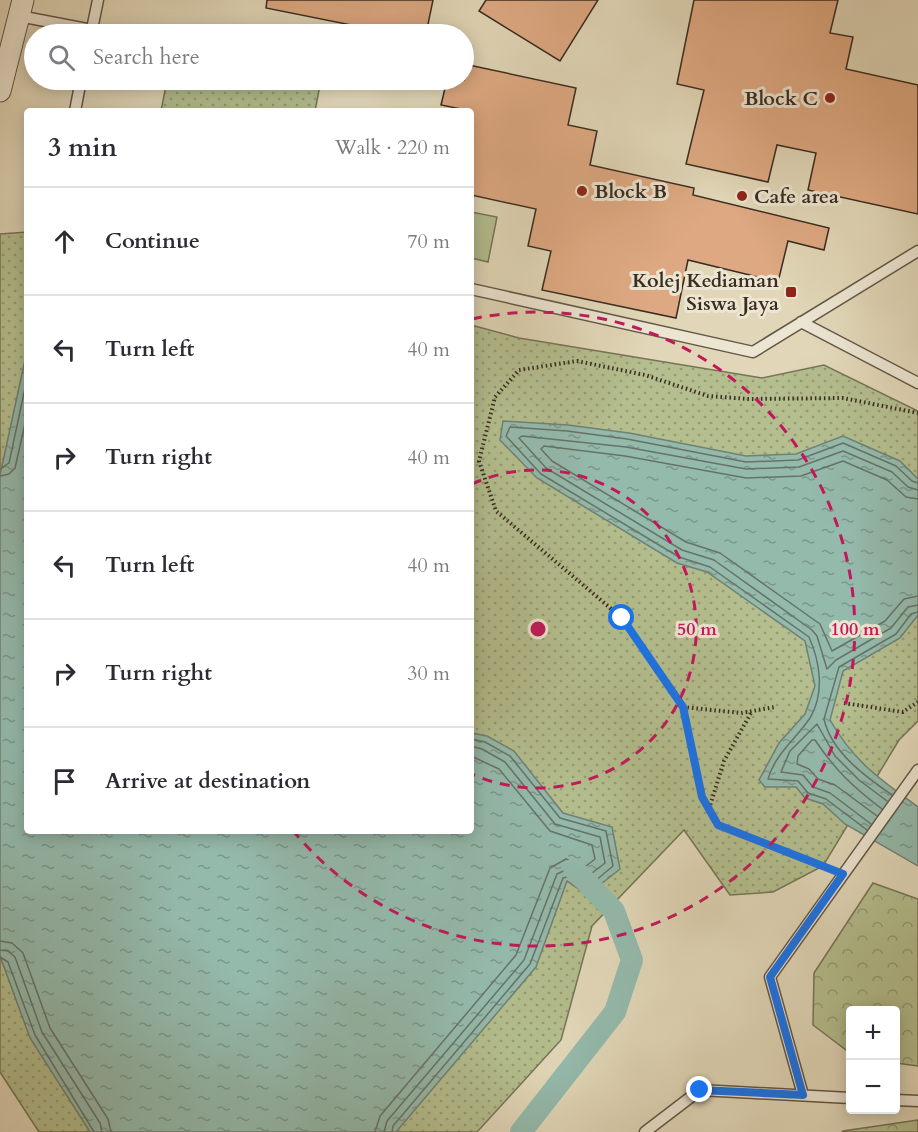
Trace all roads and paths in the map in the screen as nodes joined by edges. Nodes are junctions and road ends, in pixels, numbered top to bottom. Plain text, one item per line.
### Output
1 (98, 0) edge
2 (12, 23) edge
3 (93, 24) edge
4 (1, 78) edge
5 (79, 90) edge
6 (76, 108) edge
7 (918, 251) edge
8 (474, 290) edge
9 (801, 322) junction
10 (918, 383) edge
11 (918, 413) edge
12 (918, 702) edge
13 (844, 703) dead end
14 (683, 707) junction
15 (775, 707) dead end
16 (752, 711) junction
17 (918, 770) edge
18 (709, 809) junction
19 (843, 874) junction
20 (803, 1095) junction
21 (846, 1098) edge
22 (900, 1100) edge
23 (918, 1101) edge
24 (645, 1132) edge

1 - 3 lane
2 - 4 street
5 - 6 lane
7 - 9 lane
8 - 9 lane
9 - 10 lane
11 - 14 path
12 - 13 path
14 - 16 path
14 - 18 path
15 - 16 path
16 - 18 path
17 - 19 lane
18 - 19 path
19 - 20 lane
20 - 21 lane
20 - 24 lane
22 - 23 lane

